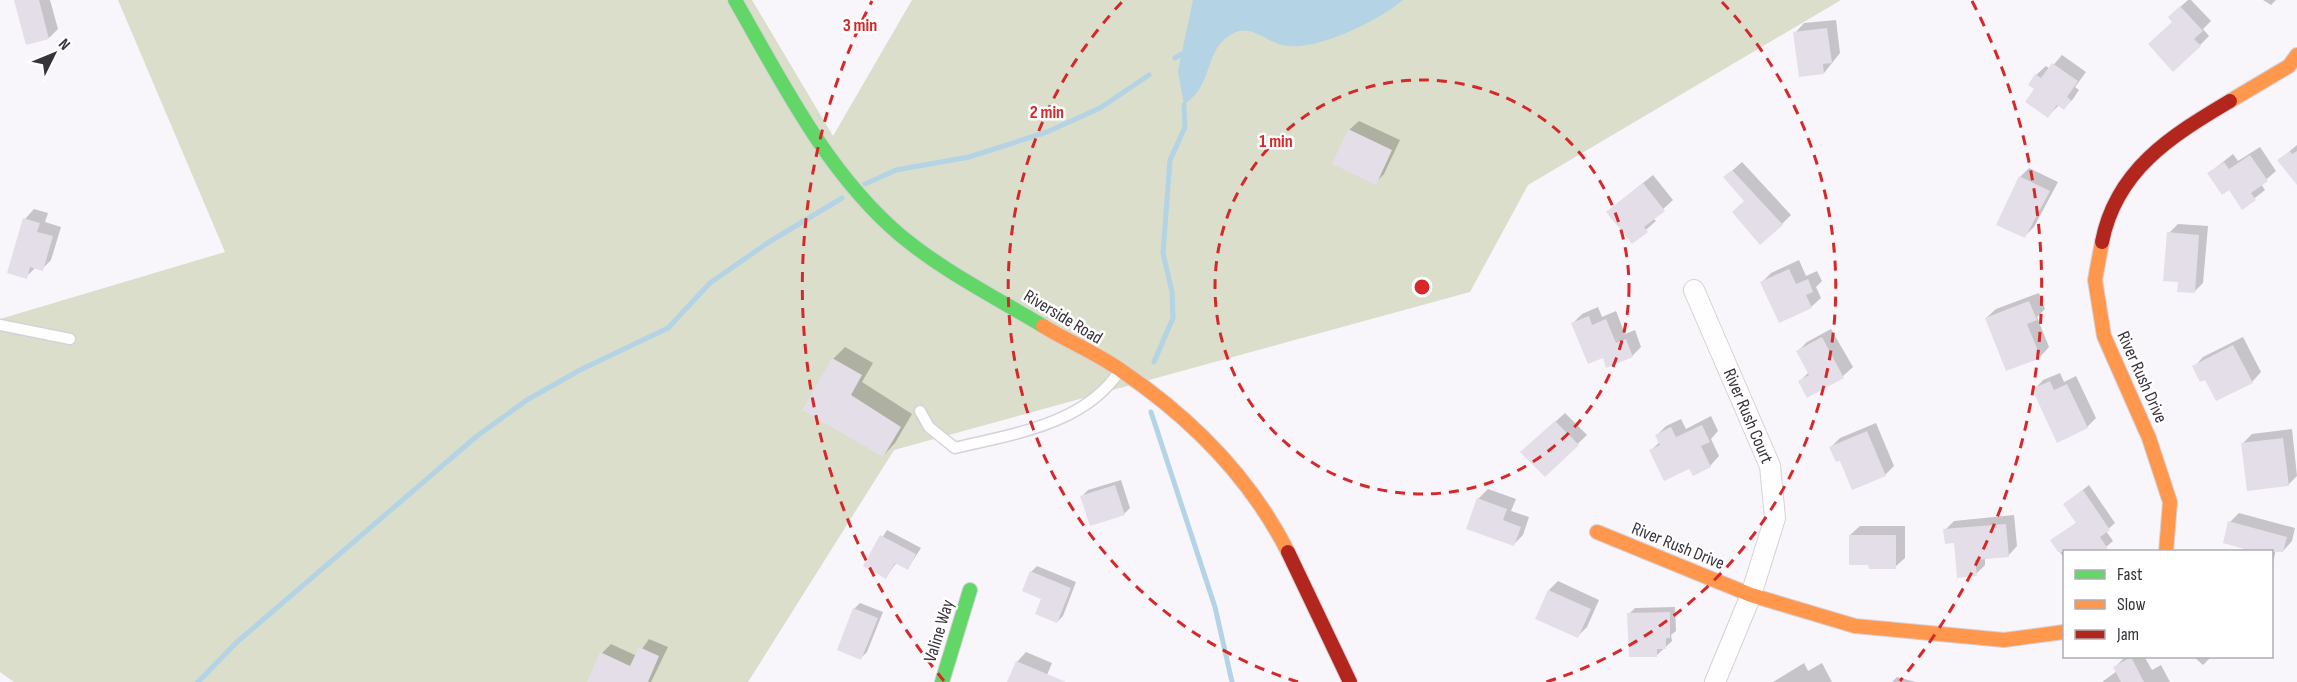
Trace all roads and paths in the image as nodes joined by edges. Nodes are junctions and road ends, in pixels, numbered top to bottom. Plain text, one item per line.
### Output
1 (735, 0) edge
2 (2297, 55) edge
3 (1694, 290) dead end
4 (0, 325) edge
5 (69, 339) dead end
6 (1121, 370) junction
7 (920, 411) dead end
8 (1597, 532) dead end
9 (2166, 550) edge
10 (970, 590) dead end
11 (1751, 595) junction
12 (2063, 632) edge
13 (942, 682) edge
14 (1350, 682) edge
15 (1715, 682) edge

1 - 6 street, Riverside Road
2 - 9 street, River Rush Drive
3 - 11 street, River Rush Court
4 - 5 lane
6 - 7 lane
6 - 14 street, Riverside Road
8 - 11 street, River Rush Drive
10 - 13 street, Valine Way
11 - 12 street, River Rush Drive
11 - 15 street, River Rush Court

